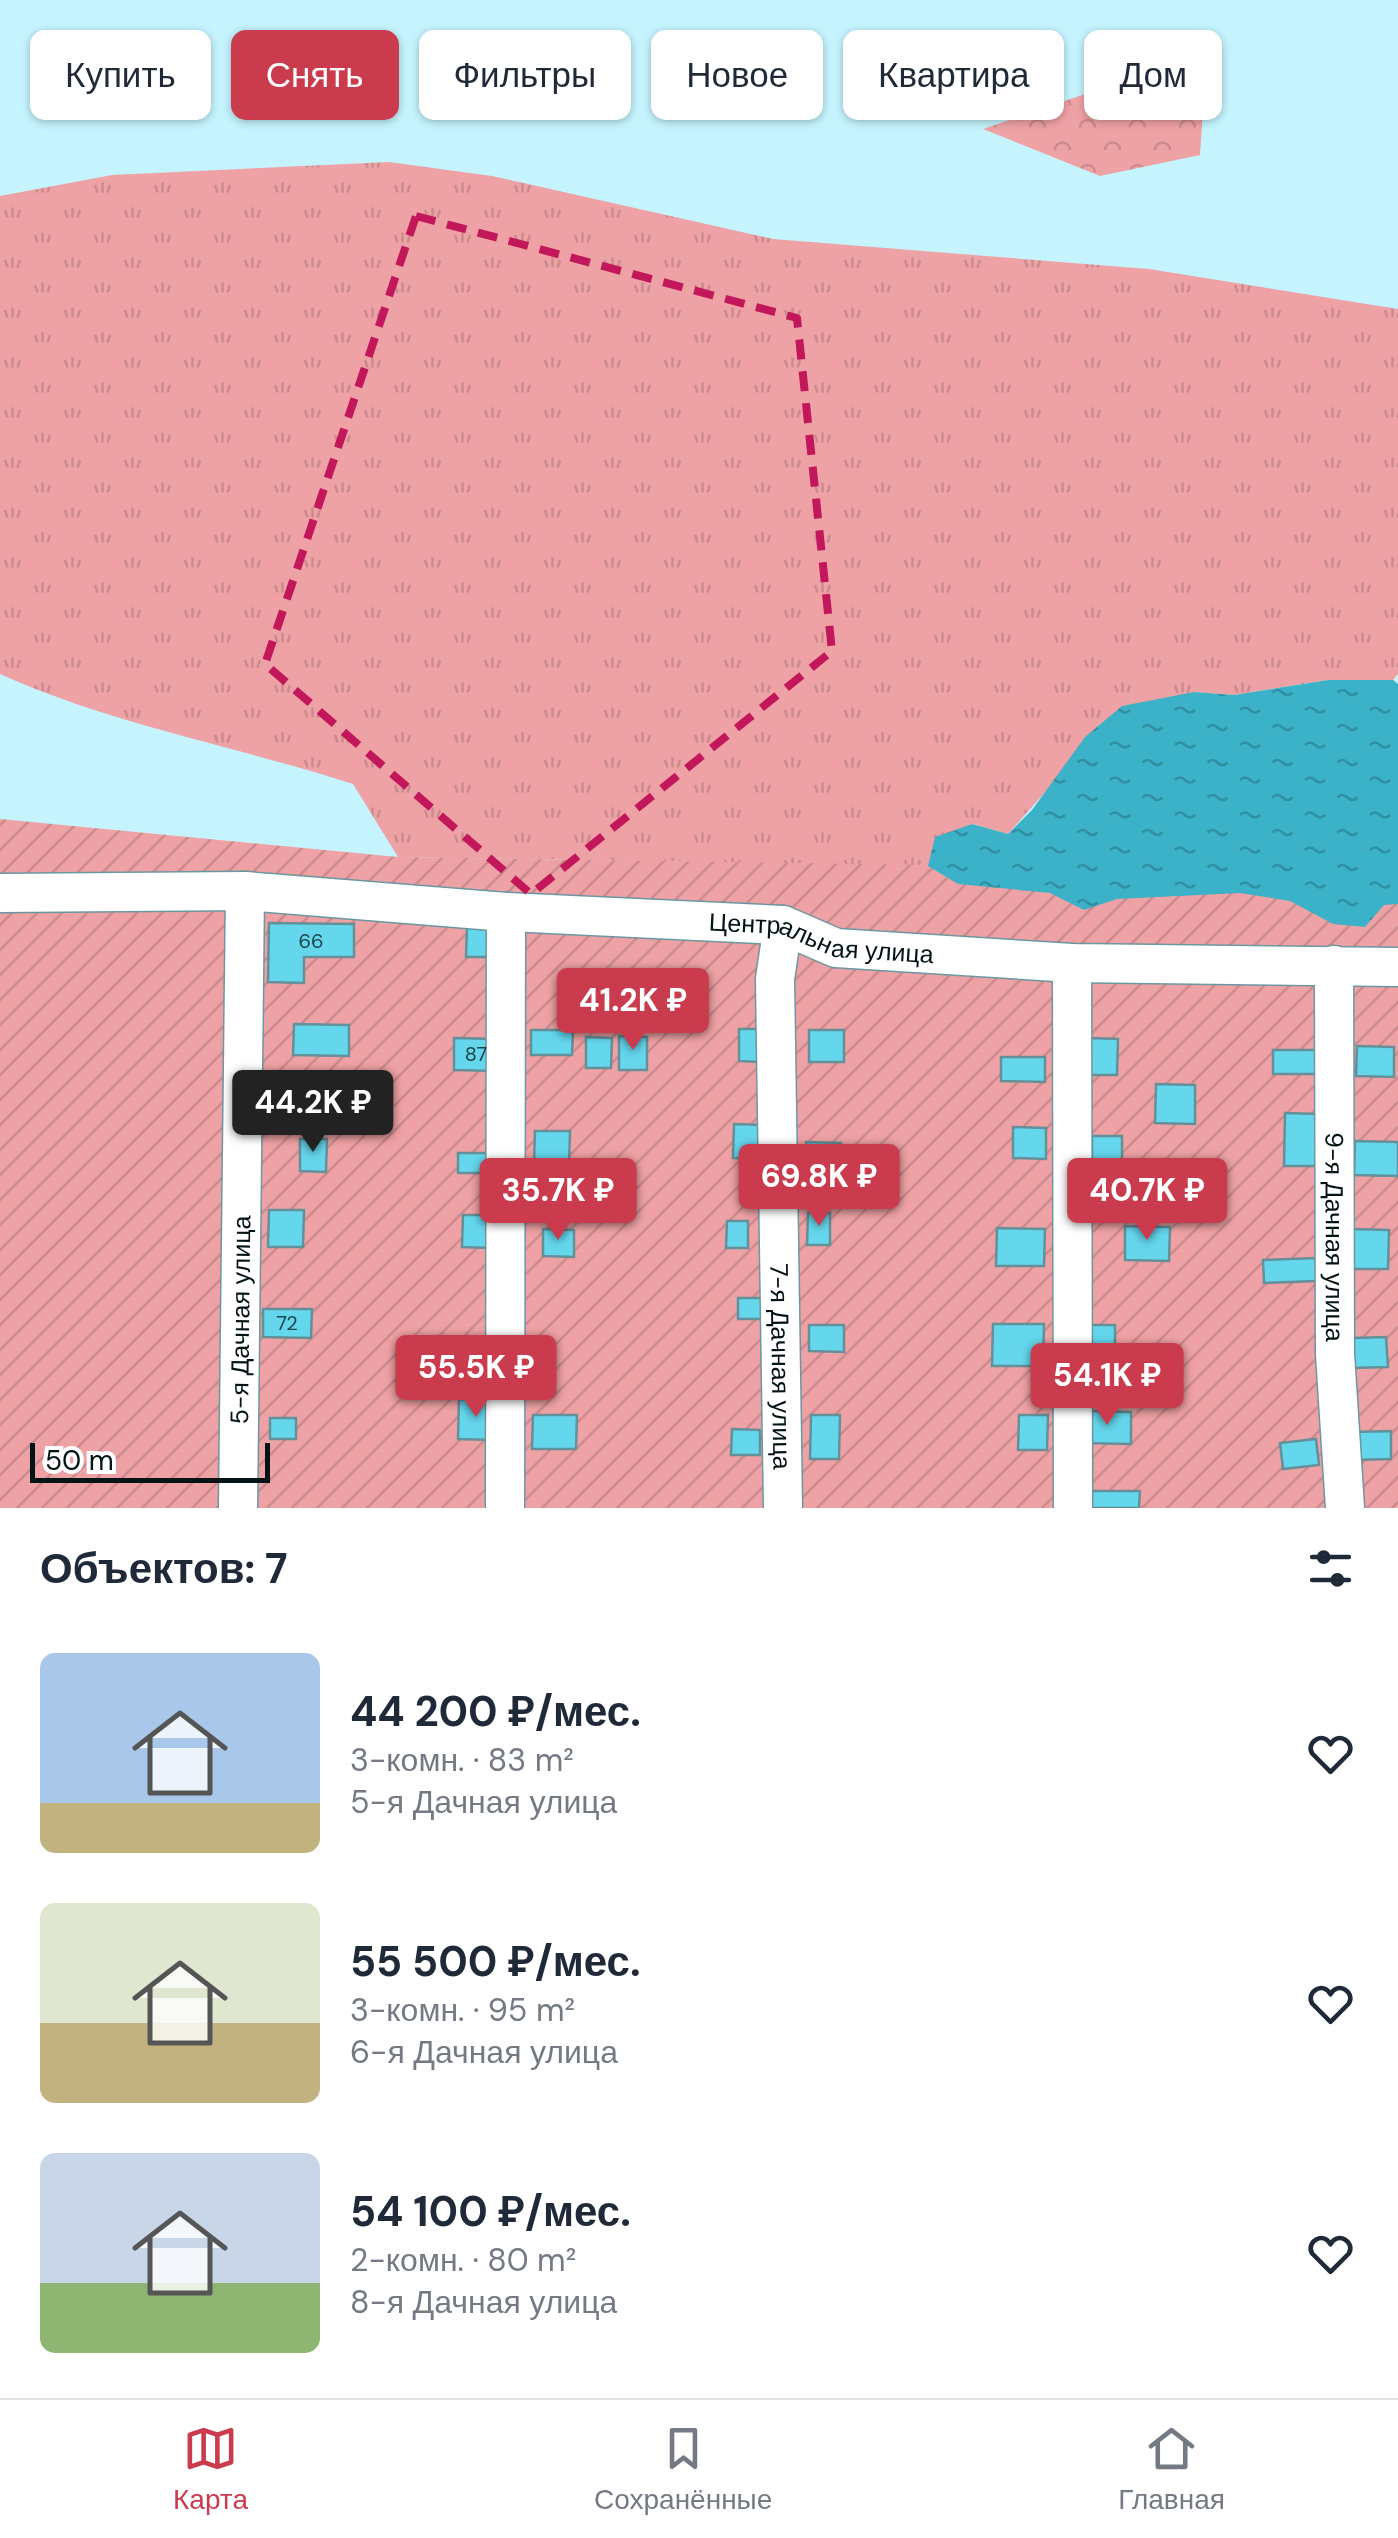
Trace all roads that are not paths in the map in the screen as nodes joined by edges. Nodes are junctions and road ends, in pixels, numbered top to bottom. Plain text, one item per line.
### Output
1 (246, 891) junction
2 (0, 894) edge
3 (506, 912) junction
4 (783, 925) junction
5 (1072, 963) junction
6 (1334, 965) junction
7 (1398, 967) edge
8 (238, 1508) edge
9 (505, 1508) edge
10 (784, 1508) edge
11 (1073, 1508) edge
12 (1345, 1508) edge

1 - 2 street, Центральная улица
1 - 3 street, Центральная улица
1 - 8 street, 5-я Дачная улица
3 - 4 street, Центральная улица
3 - 9 street
4 - 5 street, Центральная улица
4 - 10 street, 7-я Дачная улица
5 - 6 street, Центральная улица
5 - 11 street
6 - 7 street, Центральная улица
6 - 12 street, 9-я Дачная улица

